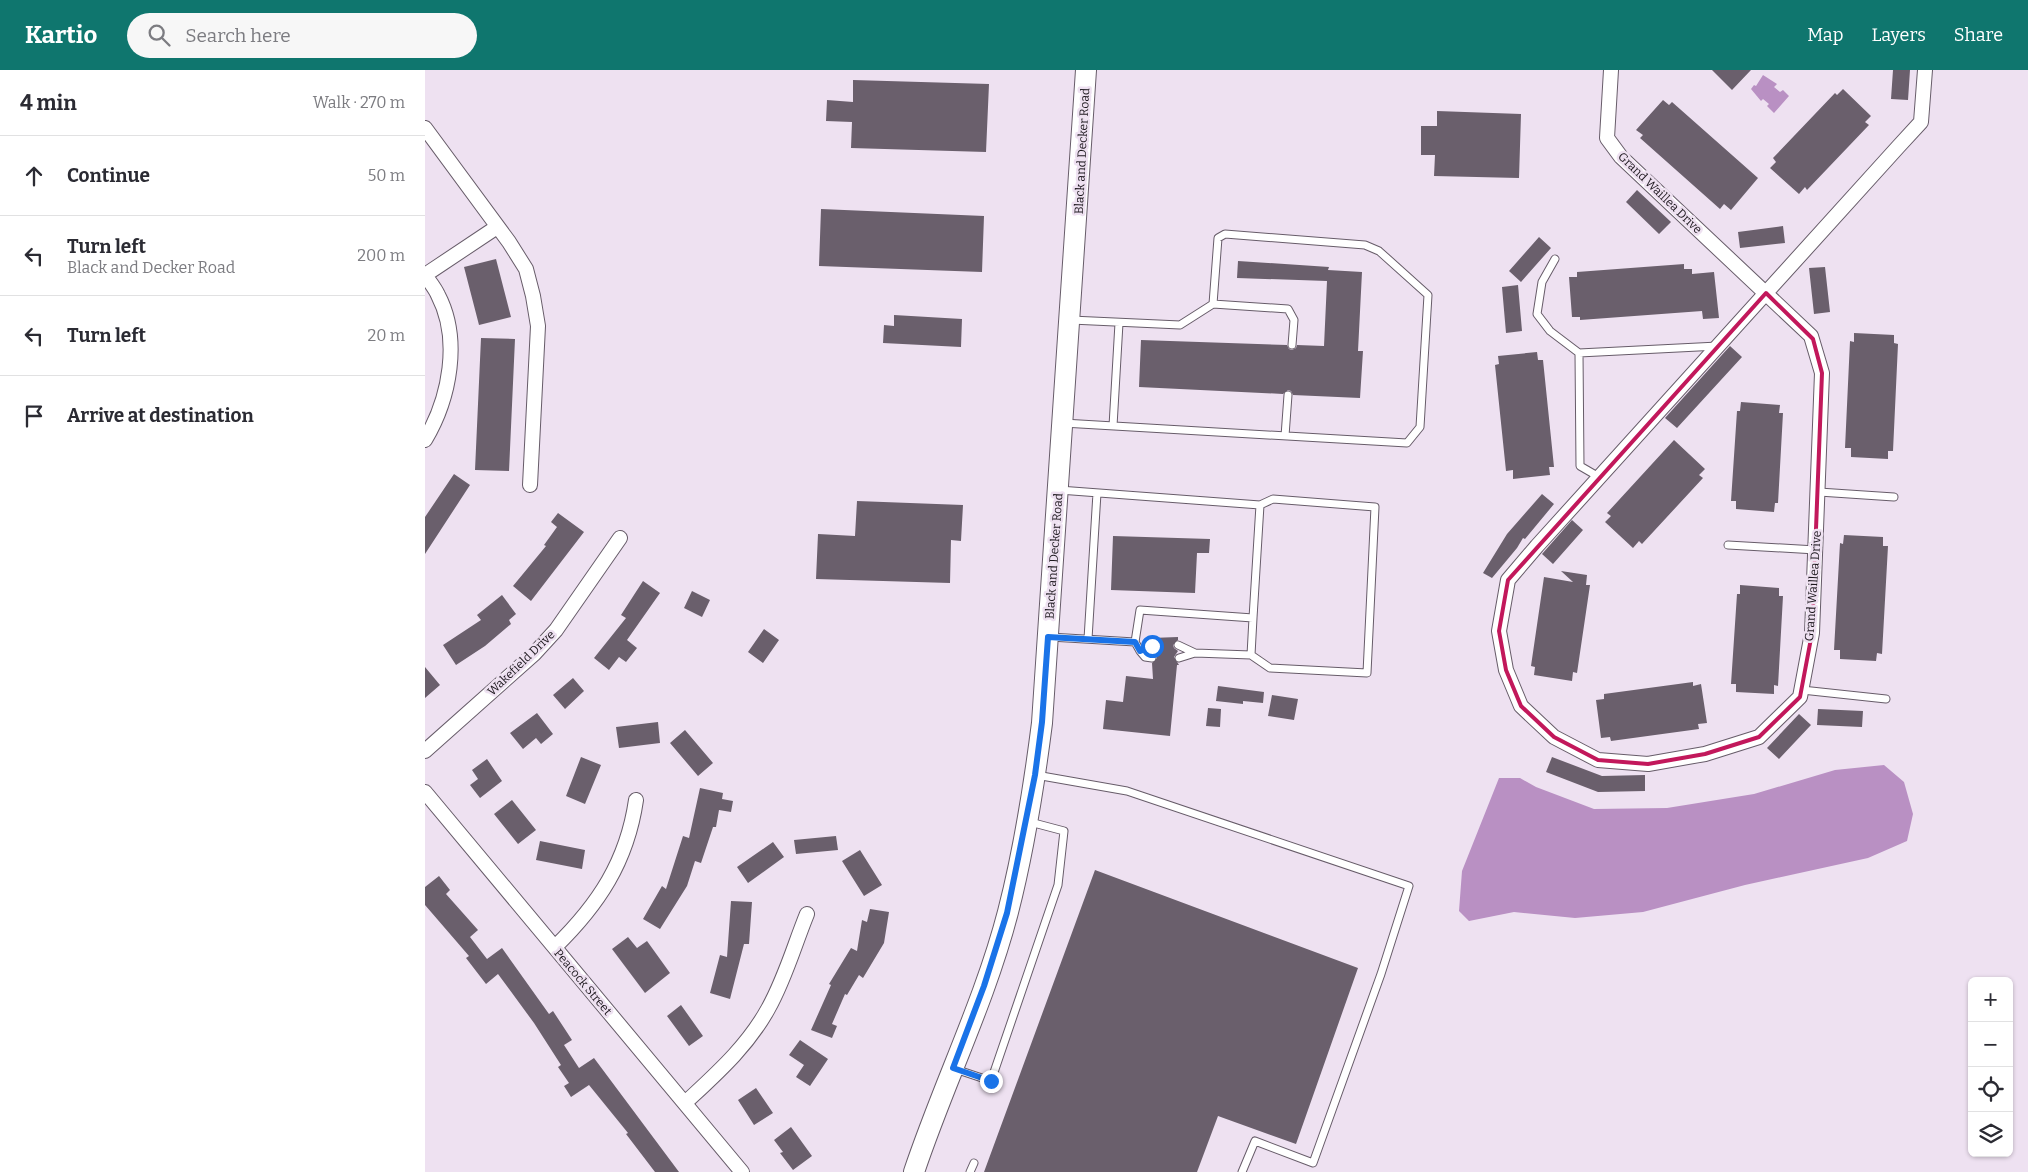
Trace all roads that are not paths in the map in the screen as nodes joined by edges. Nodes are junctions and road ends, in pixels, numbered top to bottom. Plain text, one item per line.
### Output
1 (1086, 70) edge
2 (1611, 70) edge
3 (1925, 70) edge
4 (425, 128) edge
5 (497, 227) junction
6 (1555, 258) dead end
7 (425, 275) edge
8 (1765, 293) junction
9 (1213, 304) junction
10 (1070, 320) junction
11 (1119, 323) junction
12 (1292, 345) dead end
13 (1718, 346) junction
14 (1579, 354) junction
15 (1288, 394) dead end
16 (1063, 423) junction
17 (1113, 426) junction
18 (1285, 436) junction
19 (426, 439) edge
20 (1599, 477) junction
21 (530, 485) dead end
22 (1059, 490) junction
23 (1819, 492) junction
24 (1097, 493) junction
25 (1894, 497) dead end
26 (1260, 505) junction
27 (621, 538) dead end
28 (1728, 545) dead end
29 (1816, 550) junction
30 (1253, 618) junction
31 (1048, 637) junction
32 (1088, 639) junction
33 (1135, 642) junction
34 (1178, 645) dead end
35 (1152, 646) dead end
36 (1140, 651) junction
37 (1195, 653) junction
38 (1251, 655) junction
39 (1152, 658) dead end
40 (1179, 658) dead end
41 (1802, 690) junction
42 (1886, 699) dead end
43 (425, 751) edge
44 (1035, 775) junction
45 (425, 792) edge
46 (636, 800) dead end
47 (1027, 821) junction
48 (807, 914) dead end
49 (555, 948) junction
50 (953, 1068) junction
51 (685, 1103) junction
52 (974, 1163) dead end
53 (742, 1172) edge
54 (914, 1172) edge
55 (971, 1172) edge
56 (1242, 1172) edge

1 - 10 main road, Black and Decker Road
2 - 8 street, Grand Waillea Drive
3 - 8 street, Grand Waillea Drive
4 - 5 street
5 - 7 street
5 - 21 street
6 - 14 lane
7 - 19 street
8 - 13 street, Grand Waillea Drive
8 - 23 street, Grand Waillea Drive
9 - 11 lane
9 - 12 lane
9 - 18 lane
10 - 11 lane
10 - 16 main road, Black and Decker Road
11 - 17 lane
13 - 14 lane
13 - 20 street, Grand Waillea Drive
14 - 20 lane
15 - 18 lane
16 - 17 lane
16 - 22 main road, Black and Decker Road
17 - 18 lane
20 - 41 street, Grand Waillea Drive
22 - 24 lane
22 - 31 main road, Black and Decker Road
23 - 25 lane
23 - 29 street, Grand Waillea Drive
24 - 26 lane
24 - 32 lane
26 - 30 lane
26 - 38 lane
27 - 43 street, Wakefield Drive
28 - 29 lane
29 - 41 street, Grand Waillea Drive
30 - 33 lane
30 - 38 lane
31 - 32 lane
31 - 44 main road, Black and Decker Road
32 - 33 lane
33 - 36 lane
34 - 37 lane
35 - 36 lane
36 - 39 lane
37 - 38 lane
37 - 40 lane
41 - 42 lane
44 - 47 main road, Black and Decker Road
44 - 56 lane
45 - 49 street, Peacock Street
46 - 49 street
47 - 50 main road, Black and Decker Road
47 - 50 lane
48 - 51 street
49 - 51 street, Peacock Street
50 - 54 main road, Black and Decker Road
51 - 53 street, Peacock Street
52 - 55 lane

